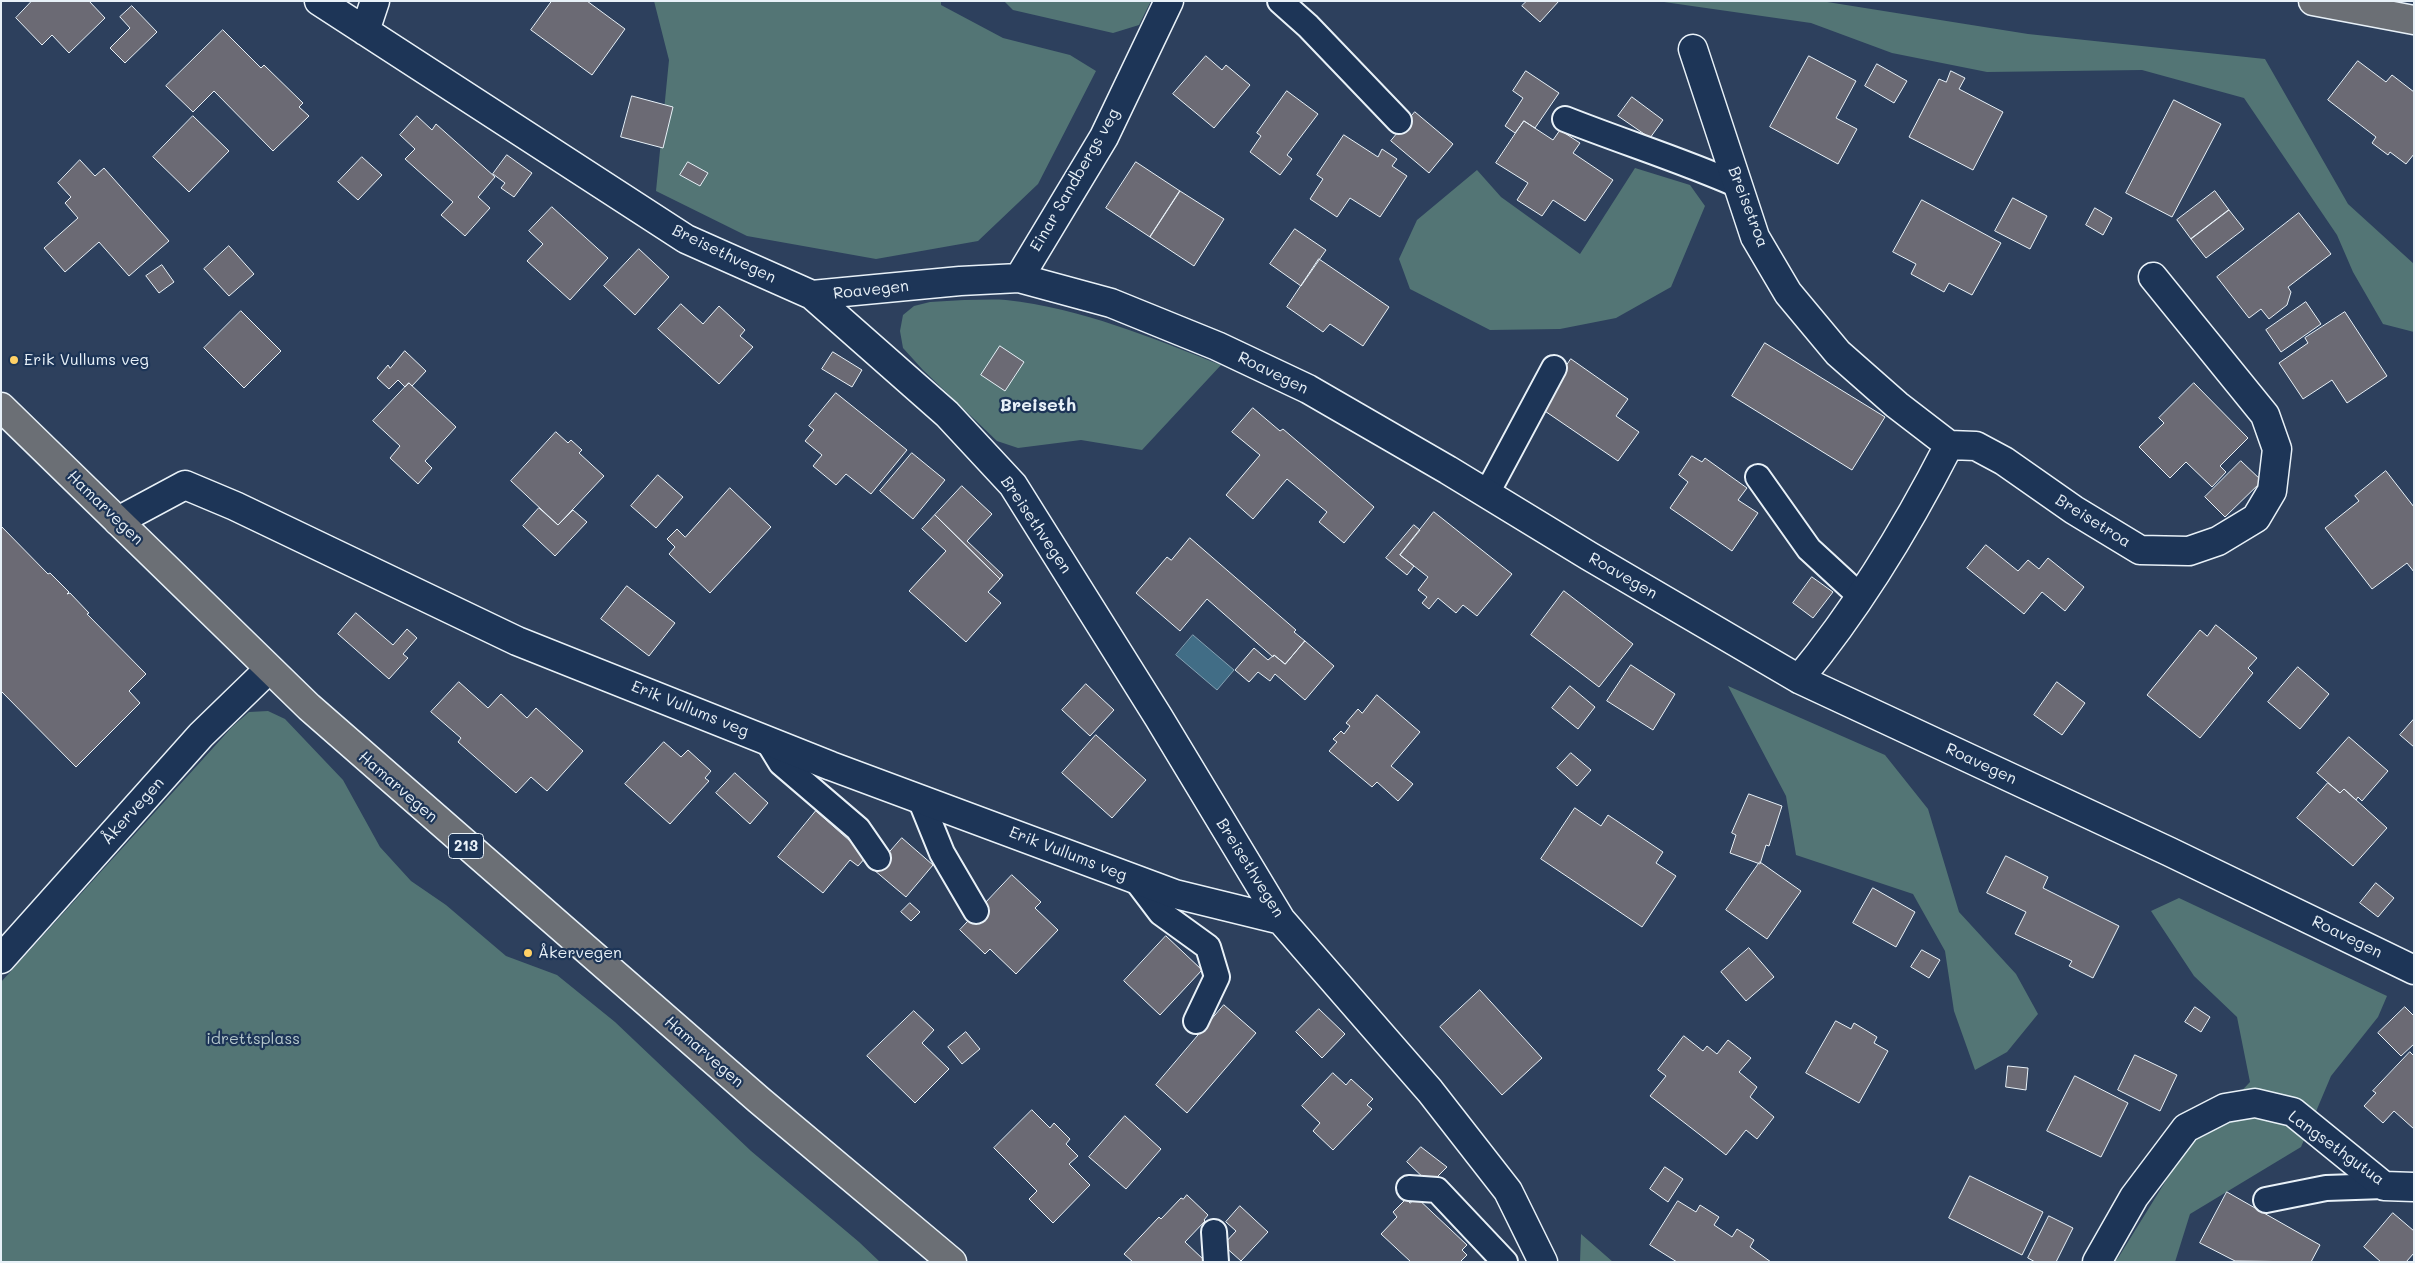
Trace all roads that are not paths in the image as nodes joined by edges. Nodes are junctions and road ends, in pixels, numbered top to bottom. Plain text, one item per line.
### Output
1 (319, 1) edge
2 (375, 1) edge
3 (1169, 1) edge
4 (1280, 1) edge
5 (2313, 1) edge
6 (2414, 20) edge
7 (365, 31) junction
8 (1693, 49) dead end
9 (1565, 119) dead end
10 (1399, 121) dead end
11 (1738, 184) junction
12 (1019, 278) junction
13 (2153, 278) dead end
14 (812, 295) junction
15 (1554, 368) dead end
16 (1, 408) edge
17 (1948, 445) junction
18 (1758, 477) dead end
19 (1487, 493) junction
20 (118, 520) junction
21 (1860, 596) junction
22 (269, 669) junction
23 (1799, 679) junction
24 (767, 740) junction
25 (920, 799) junction
26 (878, 858) dead end
27 (1136, 880) junction
28 (976, 911) dead end
29 (1281, 920) junction
30 (1, 959) edge
31 (2414, 970) edge
32 (1196, 1021) dead end
33 (2384, 1186) junction
34 (2414, 1187) edge
35 (1409, 1188) dead end
36 (2266, 1200) dead end
37 (1214, 1232) dead end
38 (952, 1262) edge
39 (1216, 1262) edge
40 (1505, 1262) edge
41 (1543, 1262) edge
42 (2097, 1262) edge

1 - 7 street, Breisethvegen
2 - 7 street
3 - 12 street, Einar Sandbergs veg
4 - 10 lane
5 - 6 main road
7 - 14 street, Breisethvegen
8 - 11 street, Breisetroa
9 - 11 lane
11 - 17 street, Breisetroa
12 - 14 street, Roavegen
12 - 19 street, Roavegen
13 - 17 street, Breisetroa
14 - 29 street, Breisethvegen
15 - 19 lane
16 - 20 main road, Hamarvegen / 213
17 - 21 street
18 - 21 lane
19 - 23 street, Roavegen
20 - 22 main road, Hamarvegen / 213
20 - 24 street, Erik Vullums veg
21 - 23 street
22 - 30 street, Åkervegen
22 - 38 main road, Hamarvegen / 213
23 - 31 street, Roavegen
24 - 25 street, Erik Vullums veg
24 - 26 lane
25 - 27 street, Erik Vullums veg
25 - 28 lane
27 - 29 street, Erik Vullums veg
27 - 32 lane
29 - 41 street, Breisethvegen
33 - 34 street, Langsethgutua
33 - 36 lane
33 - 42 street, Langsethgutua
35 - 40 lane
37 - 39 lane

